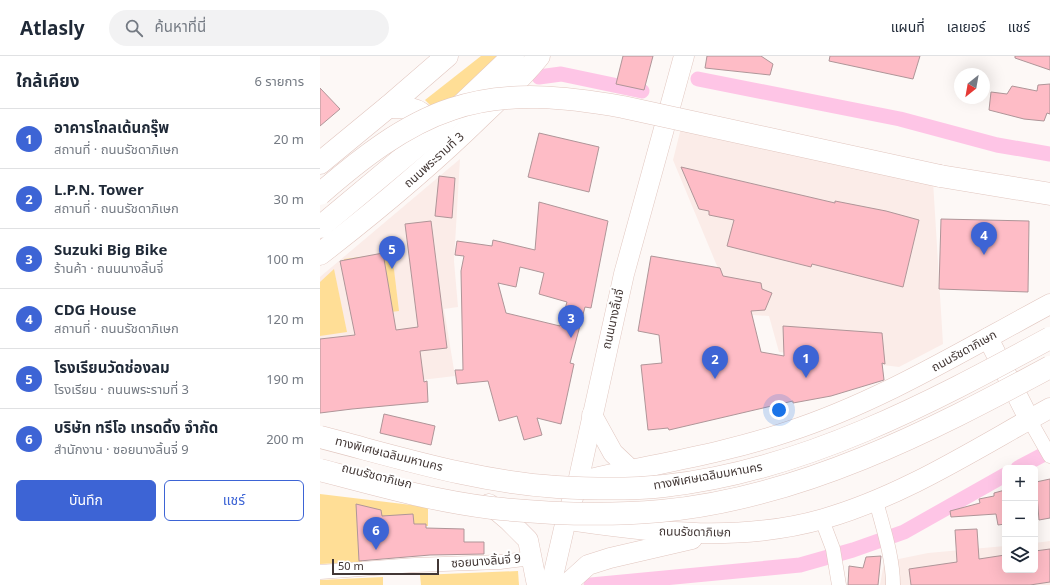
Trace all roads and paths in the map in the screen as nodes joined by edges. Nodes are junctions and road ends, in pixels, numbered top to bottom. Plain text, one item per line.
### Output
1 (447, 56) edge
2 (513, 56) edge
3 (539, 56) edge
4 (684, 56) edge
5 (388, 107) junction
6 (429, 136) junction
7 (320, 162) edge
8 (320, 194) edge
9 (1050, 194) edge
10 (320, 226) edge
11 (320, 254) edge
12 (1050, 304) edge
13 (988, 338) junction
14 (1050, 338) edge
15 (1050, 367) edge
16 (1050, 408) edge
17 (592, 414) junction
18 (1029, 419) junction
19 (320, 437) edge
20 (1048, 453) edge
21 (320, 462) edge
22 (630, 469) junction
23 (320, 470) edge
24 (578, 482) junction
25 (876, 501) junction
26 (488, 504) junction
27 (566, 520) junction
28 (822, 520) junction
29 (711, 534) junction
30 (532, 558) junction
31 (320, 572) edge
32 (839, 582) edge
33 (537, 585) edge
34 (551, 585) edge
35 (566, 585) edge
36 (893, 585) edge

1 - 5 main road
2 - 6 main road, ถนนพระรามที่ 3
3 - 11 main road, ถนนพระรามที่ 3
4 - 17 main road, ถนนนางลิ้นจี่
5 - 6 main road
5 - 7 main road
6 - 10 main road, ถนนพระรามที่ 3
8 - 9 main road, bridge
12 - 13 main road, ถนนรัชดาภิเษก
13 - 18 main road
13 - 22 main road, ถนนรัชดาภิเษก
14 - 19 main road, ทางพิเศษเฉลิมมหานคร, bridge
15 - 23 main road, ทางพิเศษเฉลิมมหานคร, bridge
16 - 18 main road, ถนนรัชดาภิเษก
17 - 22 main road
17 - 24 main road, ถนนนางลิ้นจี่
18 - 20 street
18 - 25 main road, ถนนรัชดาภิเษก
21 - 26 main road, ถนนรัชดาภิเษก
22 - 24 main road, ถนนรัชดาภิเษก
24 - 27 main road, ถนนนางลิ้นจี่
25 - 28 main road, ถนนรัชดาภิเษก
25 - 36 street
26 - 27 main road, ถนนรัชดาภิเษก
26 - 30 main road
27 - 29 main road, ถนนรัชดาภิเษก
27 - 34 main road, ถนนนางลิ้นจี่
28 - 29 main road, ถนนรัชดาภิเษก
28 - 32 street
29 - 35 main road
30 - 31 street, ซอยนางลิ้นจี่ 9
30 - 33 main road

